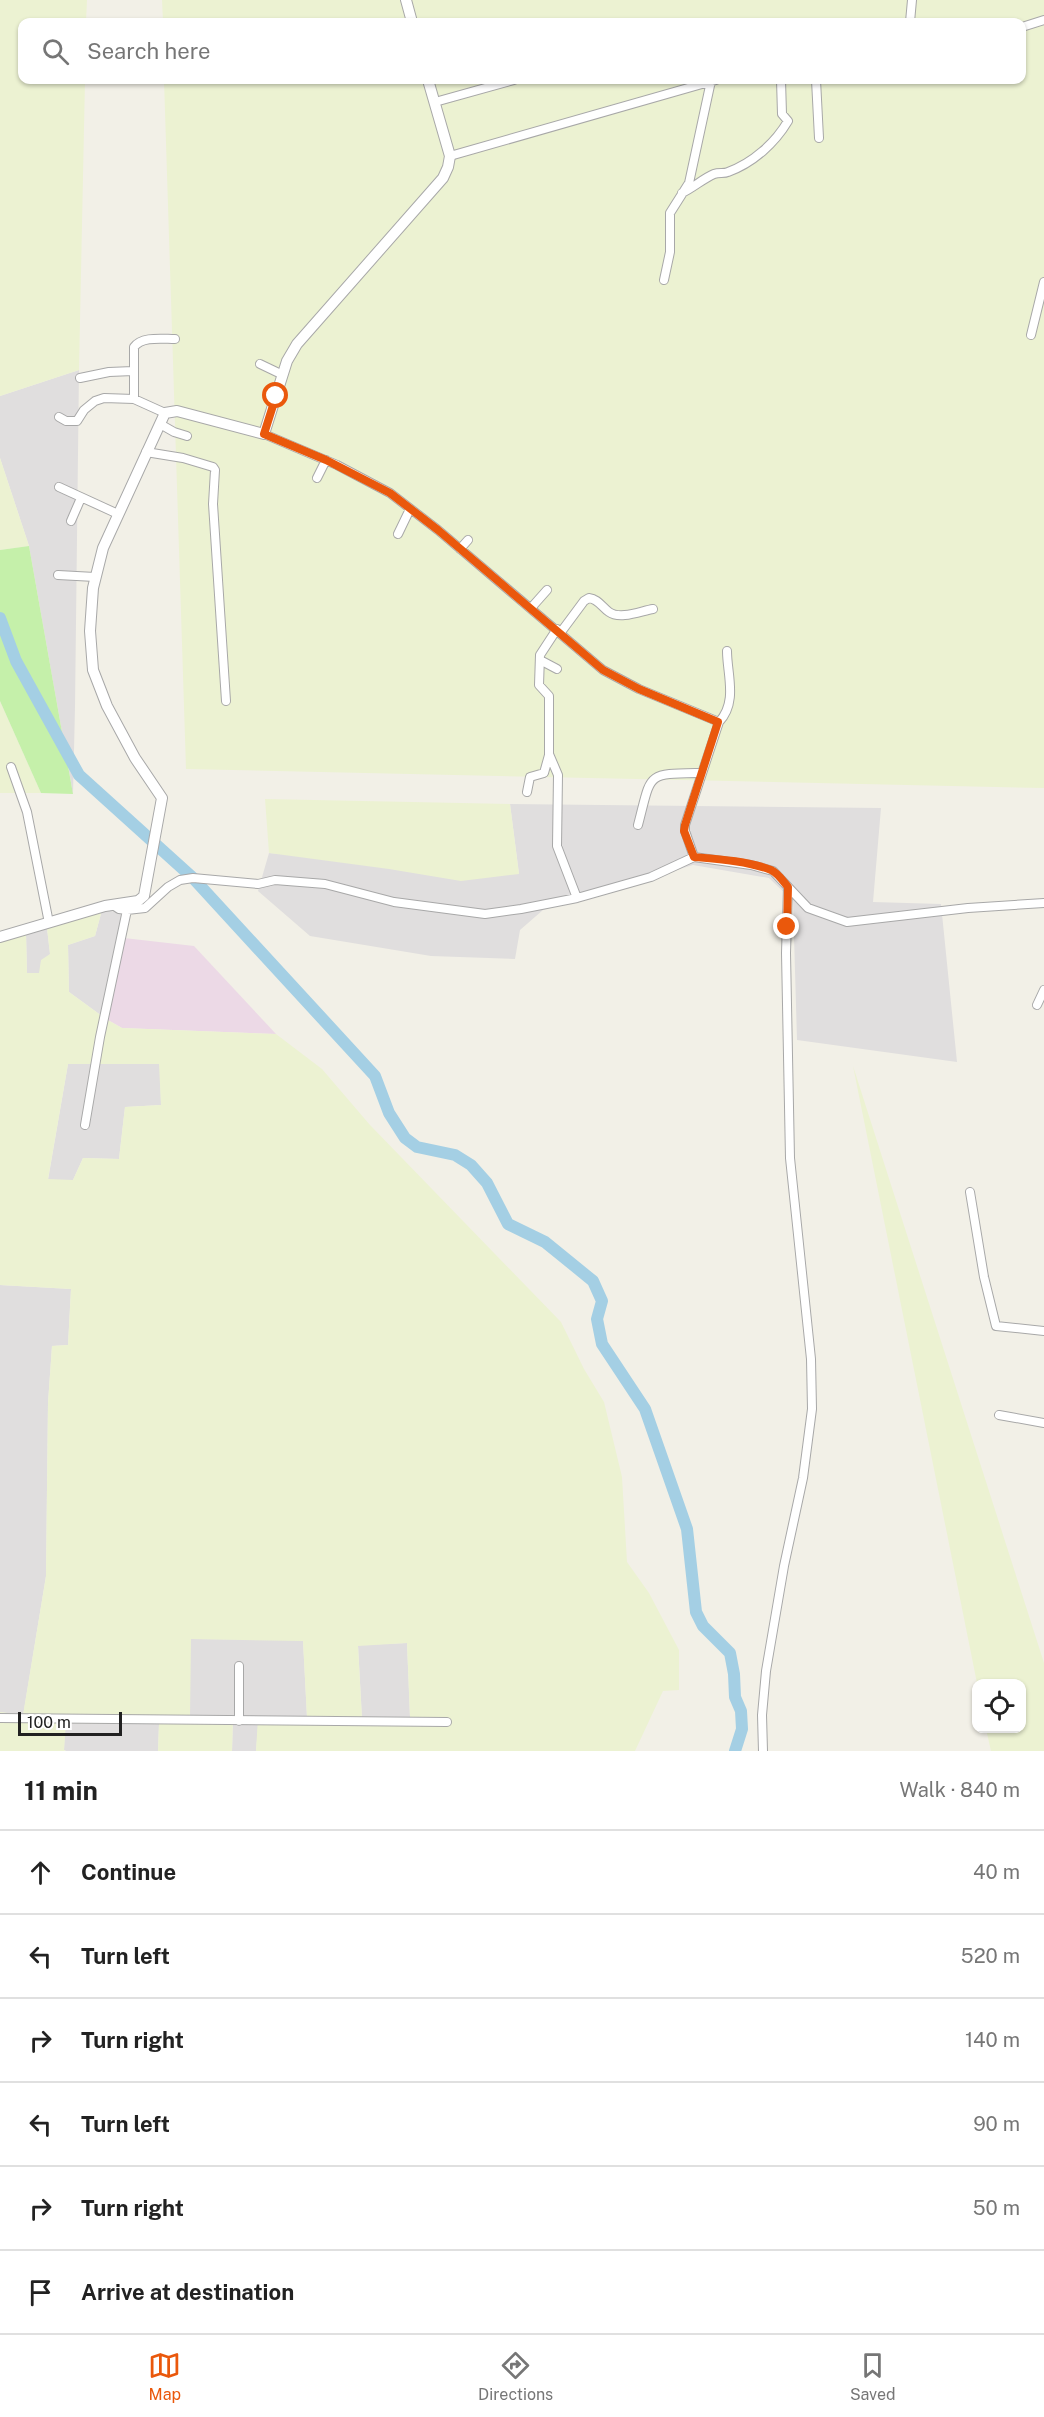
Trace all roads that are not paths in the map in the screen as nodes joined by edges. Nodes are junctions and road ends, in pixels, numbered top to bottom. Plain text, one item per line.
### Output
1 (406, 0) edge
2 (912, 0) edge
3 (411, 18) edge
4 (910, 18) edge
5 (1044, 20) edge
6 (1026, 26) edge
7 (429, 84) edge
8 (500, 84) edge
9 (699, 84) edge
10 (712, 84) edge
11 (781, 84) edge
12 (816, 84) edge
13 (435, 102) junction
14 (819, 138) dead end
15 (450, 156) junction
16 (679, 195) junction
17 (664, 280) dead end
18 (1044, 282) edge
19 (1031, 335) dead end
20 (175, 339) dead end
21 (260, 364) dead end
22 (133, 371) junction
23 (283, 375) junction
24 (80, 378) dead end
25 (134, 399) junction
26 (165, 413) junction
27 (59, 417) dead end
28 (160, 424) junction
29 (264, 434) junction
30 (187, 436) dead end
31 (146, 452) junction
32 (326, 460) junction
33 (317, 478) dead end
34 (59, 487) dead end
35 (81, 498) junction
36 (410, 509) junction
37 (118, 514) junction
38 (71, 521) dead end
39 (398, 534) dead end
40 (468, 540) dead end
41 (460, 549) junction
42 (58, 575) dead end
43 (95, 576) junction
44 (547, 590) dead end
45 (531, 608) junction
46 (653, 609) dead end
47 (559, 631) junction
48 (727, 651) dead end
49 (540, 660) junction
50 (558, 669) dead end
51 (226, 702) dead end
52 (718, 722) junction
53 (549, 754) junction
54 (11, 767) dead end
55 (701, 773) junction
56 (527, 792) dead end
57 (638, 825) dead end
58 (694, 857) junction
59 (788, 887) junction
60 (577, 898) junction
61 (1044, 903) edge
62 (113, 905) junction
63 (127, 910) junction
64 (49, 922) junction
65 (0, 937) edge
66 (1044, 990) edge
67 (1037, 1005) dead end
68 (85, 1125) dead end
69 (970, 1192) dead end
70 (1044, 1331) edge
71 (999, 1415) dead end
72 (1044, 1423) edge
73 (239, 1666) dead end
74 (0, 1718) edge
75 (239, 1721) junction
76 (447, 1722) dead end
77 (763, 1751) edge

1 - 3 street
2 - 4 street
5 - 6 street
7 - 13 street
8 - 13 street
9 - 15 street
10 - 16 street
11 - 16 street
12 - 14 street
13 - 15 street
15 - 23 street
16 - 17 street
18 - 19 street
20 - 22 street
21 - 23 street
22 - 24 street
22 - 25 street
23 - 29 street
25 - 26 street
25 - 27 street
26 - 28 street
26 - 29 street
28 - 30 street
28 - 31 street
29 - 32 street
31 - 37 street
31 - 51 street
32 - 33 street
32 - 36 street
34 - 35 street
35 - 37 street
35 - 38 street
36 - 39 street
36 - 41 street
37 - 43 street
40 - 41 street
41 - 45 street
42 - 43 street
43 - 62 street
44 - 45 street
45 - 47 street
46 - 47 street
47 - 49 street
47 - 52 street
48 - 52 street
49 - 50 street
49 - 53 street
52 - 55 street
53 - 56 street
53 - 60 street
54 - 64 street
55 - 57 street
55 - 58 street
58 - 59 street
58 - 60 street
59 - 61 street
59 - 77 street
60 - 63 street
62 - 63 street
62 - 64 street
63 - 68 street
64 - 65 street
66 - 67 street
69 - 70 street
71 - 72 street
73 - 75 street
74 - 75 street
75 - 76 street

